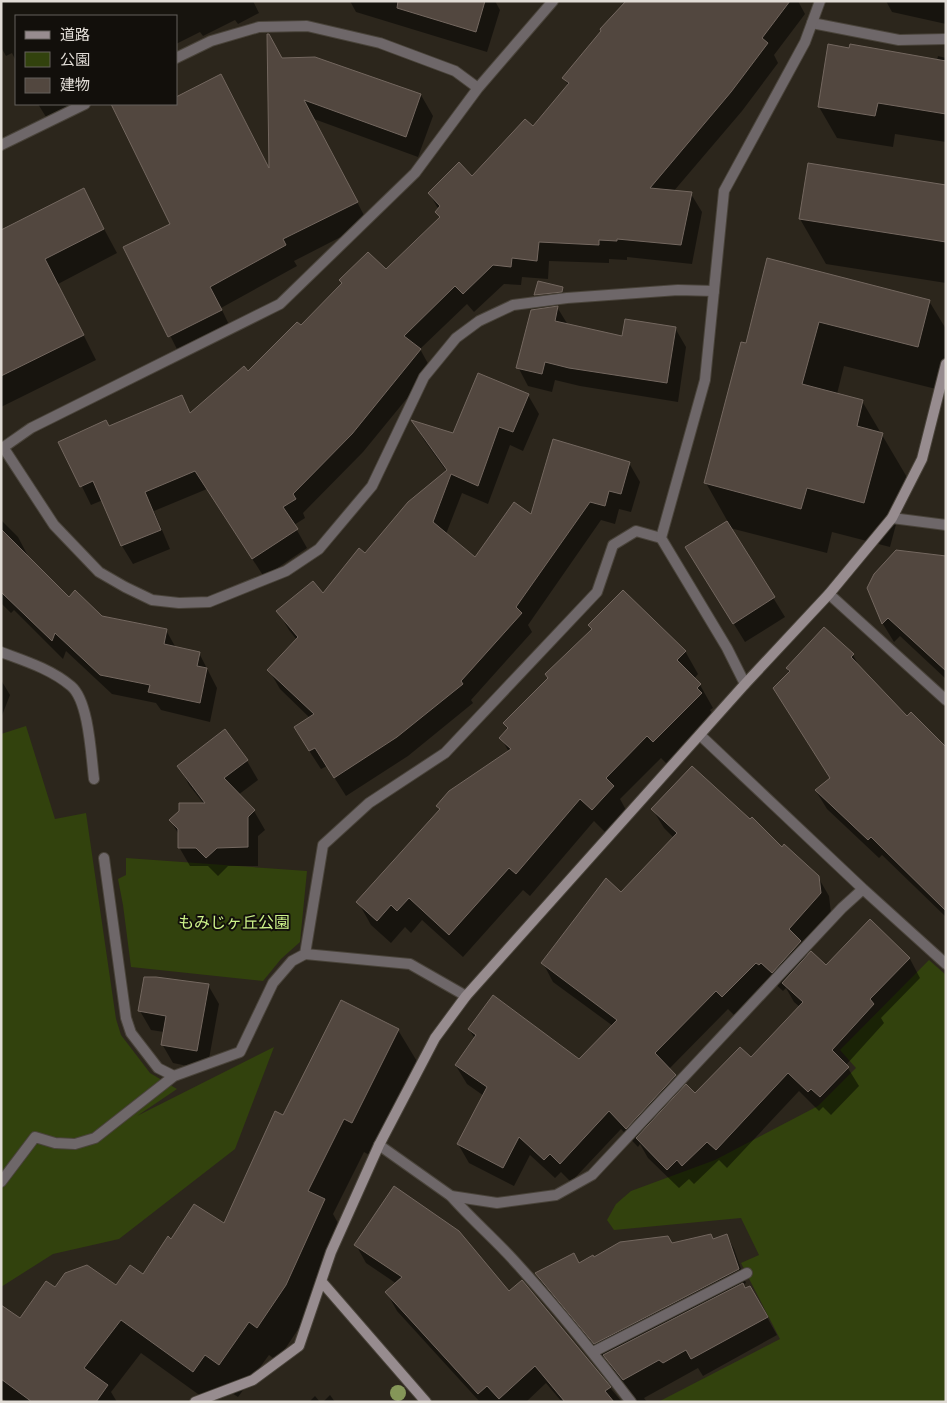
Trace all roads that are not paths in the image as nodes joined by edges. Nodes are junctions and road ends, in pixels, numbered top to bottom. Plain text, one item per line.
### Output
1 (553, 1) edge
2 (820, 1) edge
3 (812, 22) junction
4 (946, 38) edge
5 (178, 57) edge
6 (478, 88) junction
7 (83, 105) edge
8 (1, 145) edge
9 (714, 291) junction
10 (946, 364) edge
11 (2, 448) edge
12 (892, 518) junction
13 (946, 525) edge
14 (661, 538) junction
15 (829, 594) junction
16 (1, 652) edge
17 (745, 684) junction
18 (946, 700) edge
19 (700, 735) junction
20 (94, 779) dead end
21 (104, 858) dead end
22 (863, 890) junction
23 (305, 954) junction
24 (946, 964) edge
25 (466, 996) junction
26 (174, 1076) junction
27 (379, 1145) junction
28 (1, 1182) edge
29 (451, 1196) junction
30 (747, 1273) dead end
31 (320, 1281) junction
32 (593, 1352) junction
33 (194, 1402) edge
34 (426, 1402) edge
35 (631, 1402) edge

1 - 6 street
2 - 3 street
3 - 4 street
3 - 9 street
5 - 6 street
6 - 11 street
7 - 8 street
9 - 11 street
9 - 14 street
10 - 12 street
12 - 13 street
12 - 15 street
14 - 17 street
14 - 23 street
15 - 17 street
15 - 18 street
16 - 20 street
17 - 19 street
19 - 22 street
19 - 25 street
21 - 26 street
22 - 24 street
22 - 29 street
23 - 25 street
23 - 26 street
25 - 27 street
26 - 28 street
27 - 29 street
27 - 31 street
29 - 32 street
30 - 32 street
31 - 33 street
31 - 34 street
32 - 35 street

